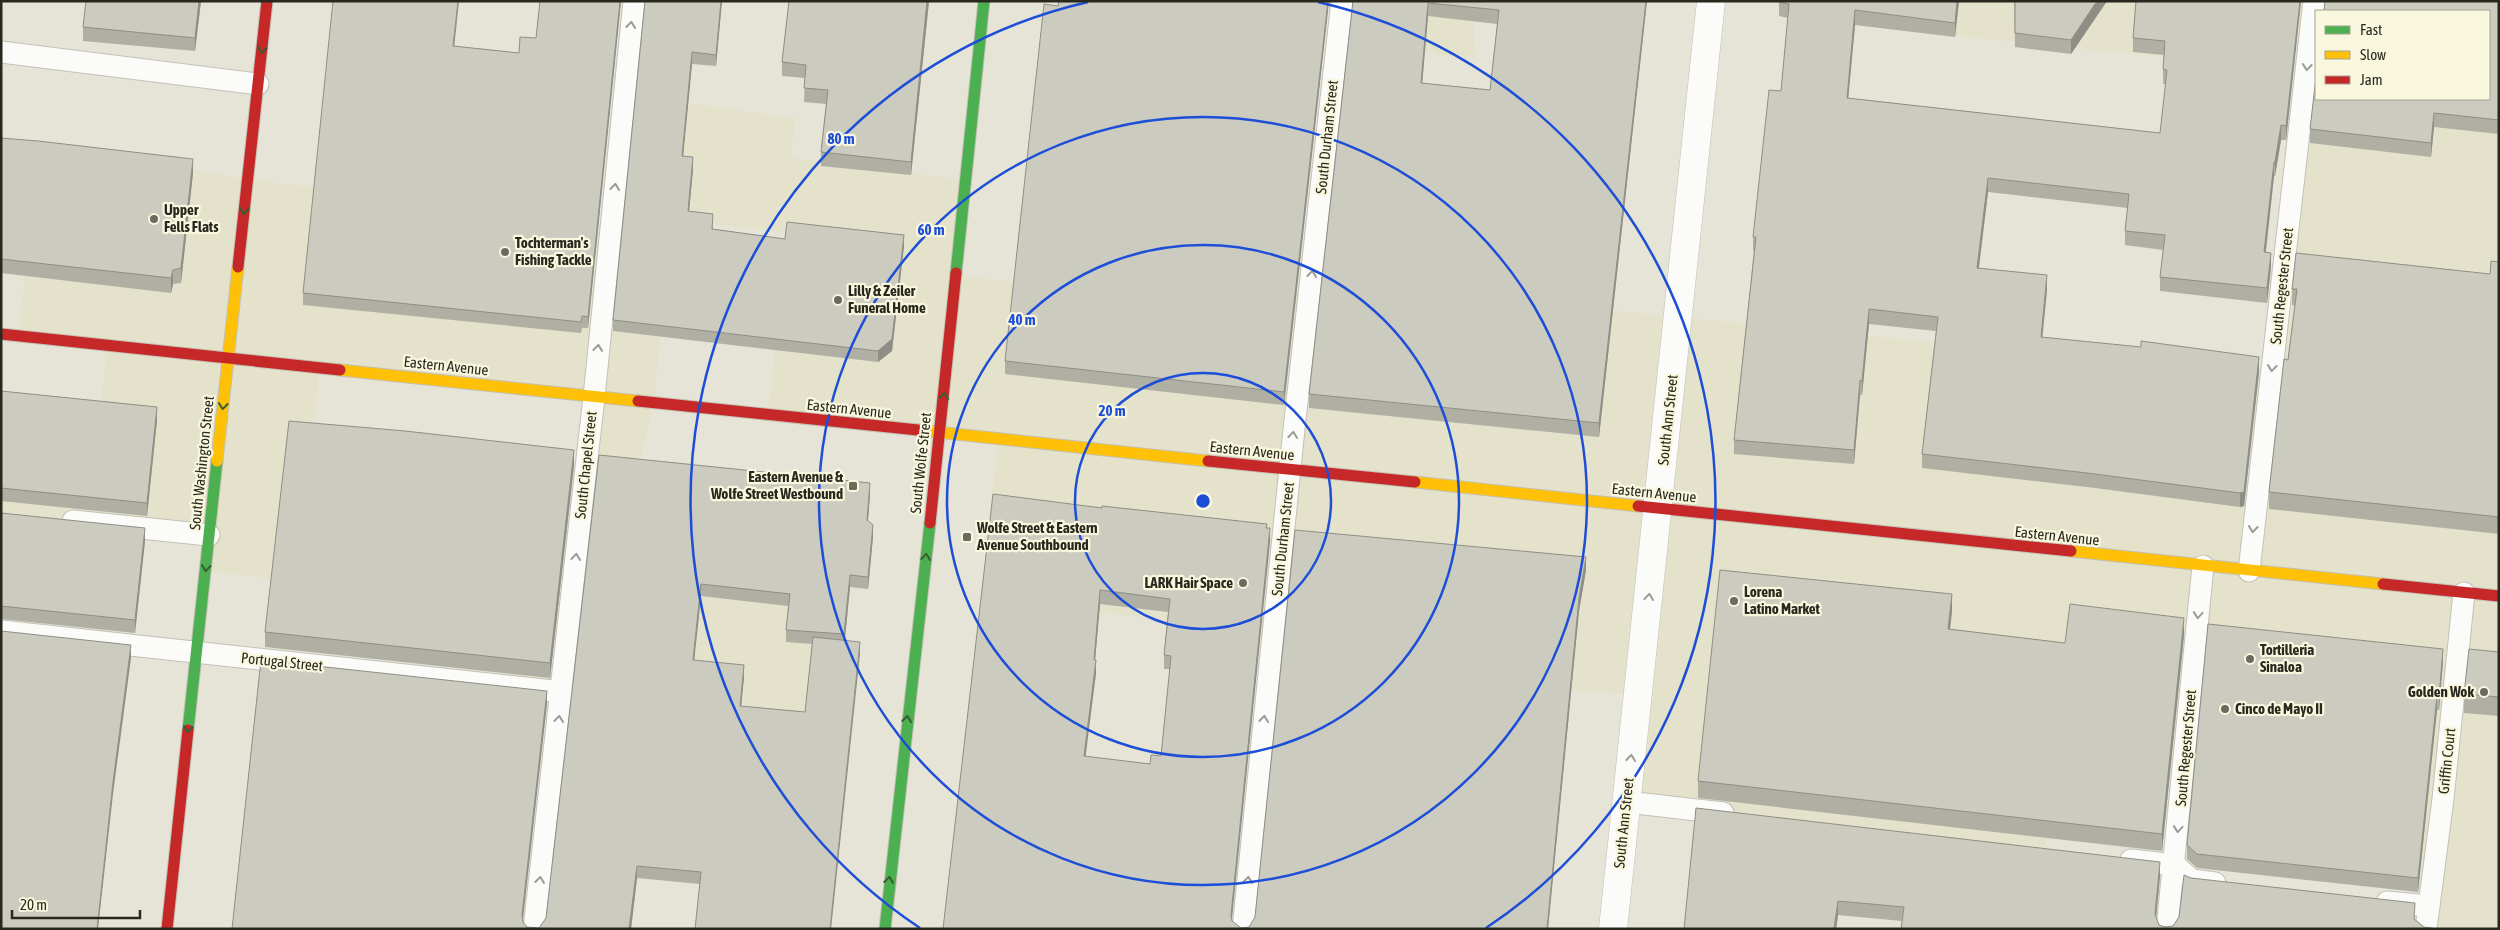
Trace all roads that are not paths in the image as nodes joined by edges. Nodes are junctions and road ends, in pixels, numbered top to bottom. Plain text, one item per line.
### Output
1 (267, 1) edge
2 (634, 1) edge
3 (984, 1) edge
4 (1342, 1) edge
5 (1711, 1) edge
6 (2314, 1) edge
7 (1, 52) edge
8 (258, 84) junction
9 (1, 334) edge
10 (228, 358) junction
11 (594, 397) junction
12 (940, 433) junction
13 (1290, 470) junction
14 (1659, 509) junction
15 (51, 518) edge
16 (210, 535) junction
17 (2203, 566) junction
18 (2249, 571) junction
19 (2464, 592) junction
20 (2499, 596) edge
21 (1, 631) edge
22 (196, 652) junction
23 (562, 692) junction
24 (1627, 802) junction
25 (1741, 815) edge
26 (2116, 858) edge
27 (2175, 865) junction
28 (2231, 885) edge
29 (2367, 900) edge
30 (2429, 906) junction
31 (167, 929) edge
32 (534, 929) edge
33 (884, 929) edge
34 (1244, 929) edge
35 (1613, 929) edge
36 (2167, 929) edge
37 (2426, 929) edge

1 -> 8 main road, South Washington Street
11 -> 2 lane, South Chapel Street
12 -> 3 main road, South Wolfe Street
13 -> 4 lane, South Durham Street
5 - 14 street, South Ann Street
6 -> 18 lane, South Regester Street
7 - 8 lane
8 -> 10 main road, South Washington Street
9 - 10 main road, Eastern Avenue
10 - 11 main road, Eastern Avenue
10 -> 16 main road, South Washington Street
11 - 12 main road, Eastern Avenue
23 -> 11 lane, South Chapel Street
12 - 13 main road, Eastern Avenue
33 -> 12 main road, South Wolfe Street
13 - 14 main road, Eastern Avenue
34 -> 13 lane, South Durham Street
14 - 17 main road, Eastern Avenue
24 -> 14 street, South Ann Street
15 - 16 lane
16 -> 22 main road, South Washington Street
17 - 18 main road, Eastern Avenue
17 -> 27 lane, South Regester Street
18 - 19 main road, Eastern Avenue
19 - 20 main road, Eastern Avenue
19 - 30 lane, Griffin Court
21 - 22 lane, Portugal Street
22 - 23 lane, Portugal Street
22 -> 31 main road, South Washington Street
32 -> 23 lane, South Chapel Street
24 - 25 lane
24 - 35 street, South Ann Street
26 - 27 lane
27 - 28 lane
27 - 36 lane, South Regester Street
29 - 30 lane
30 - 37 lane, Griffin Court

